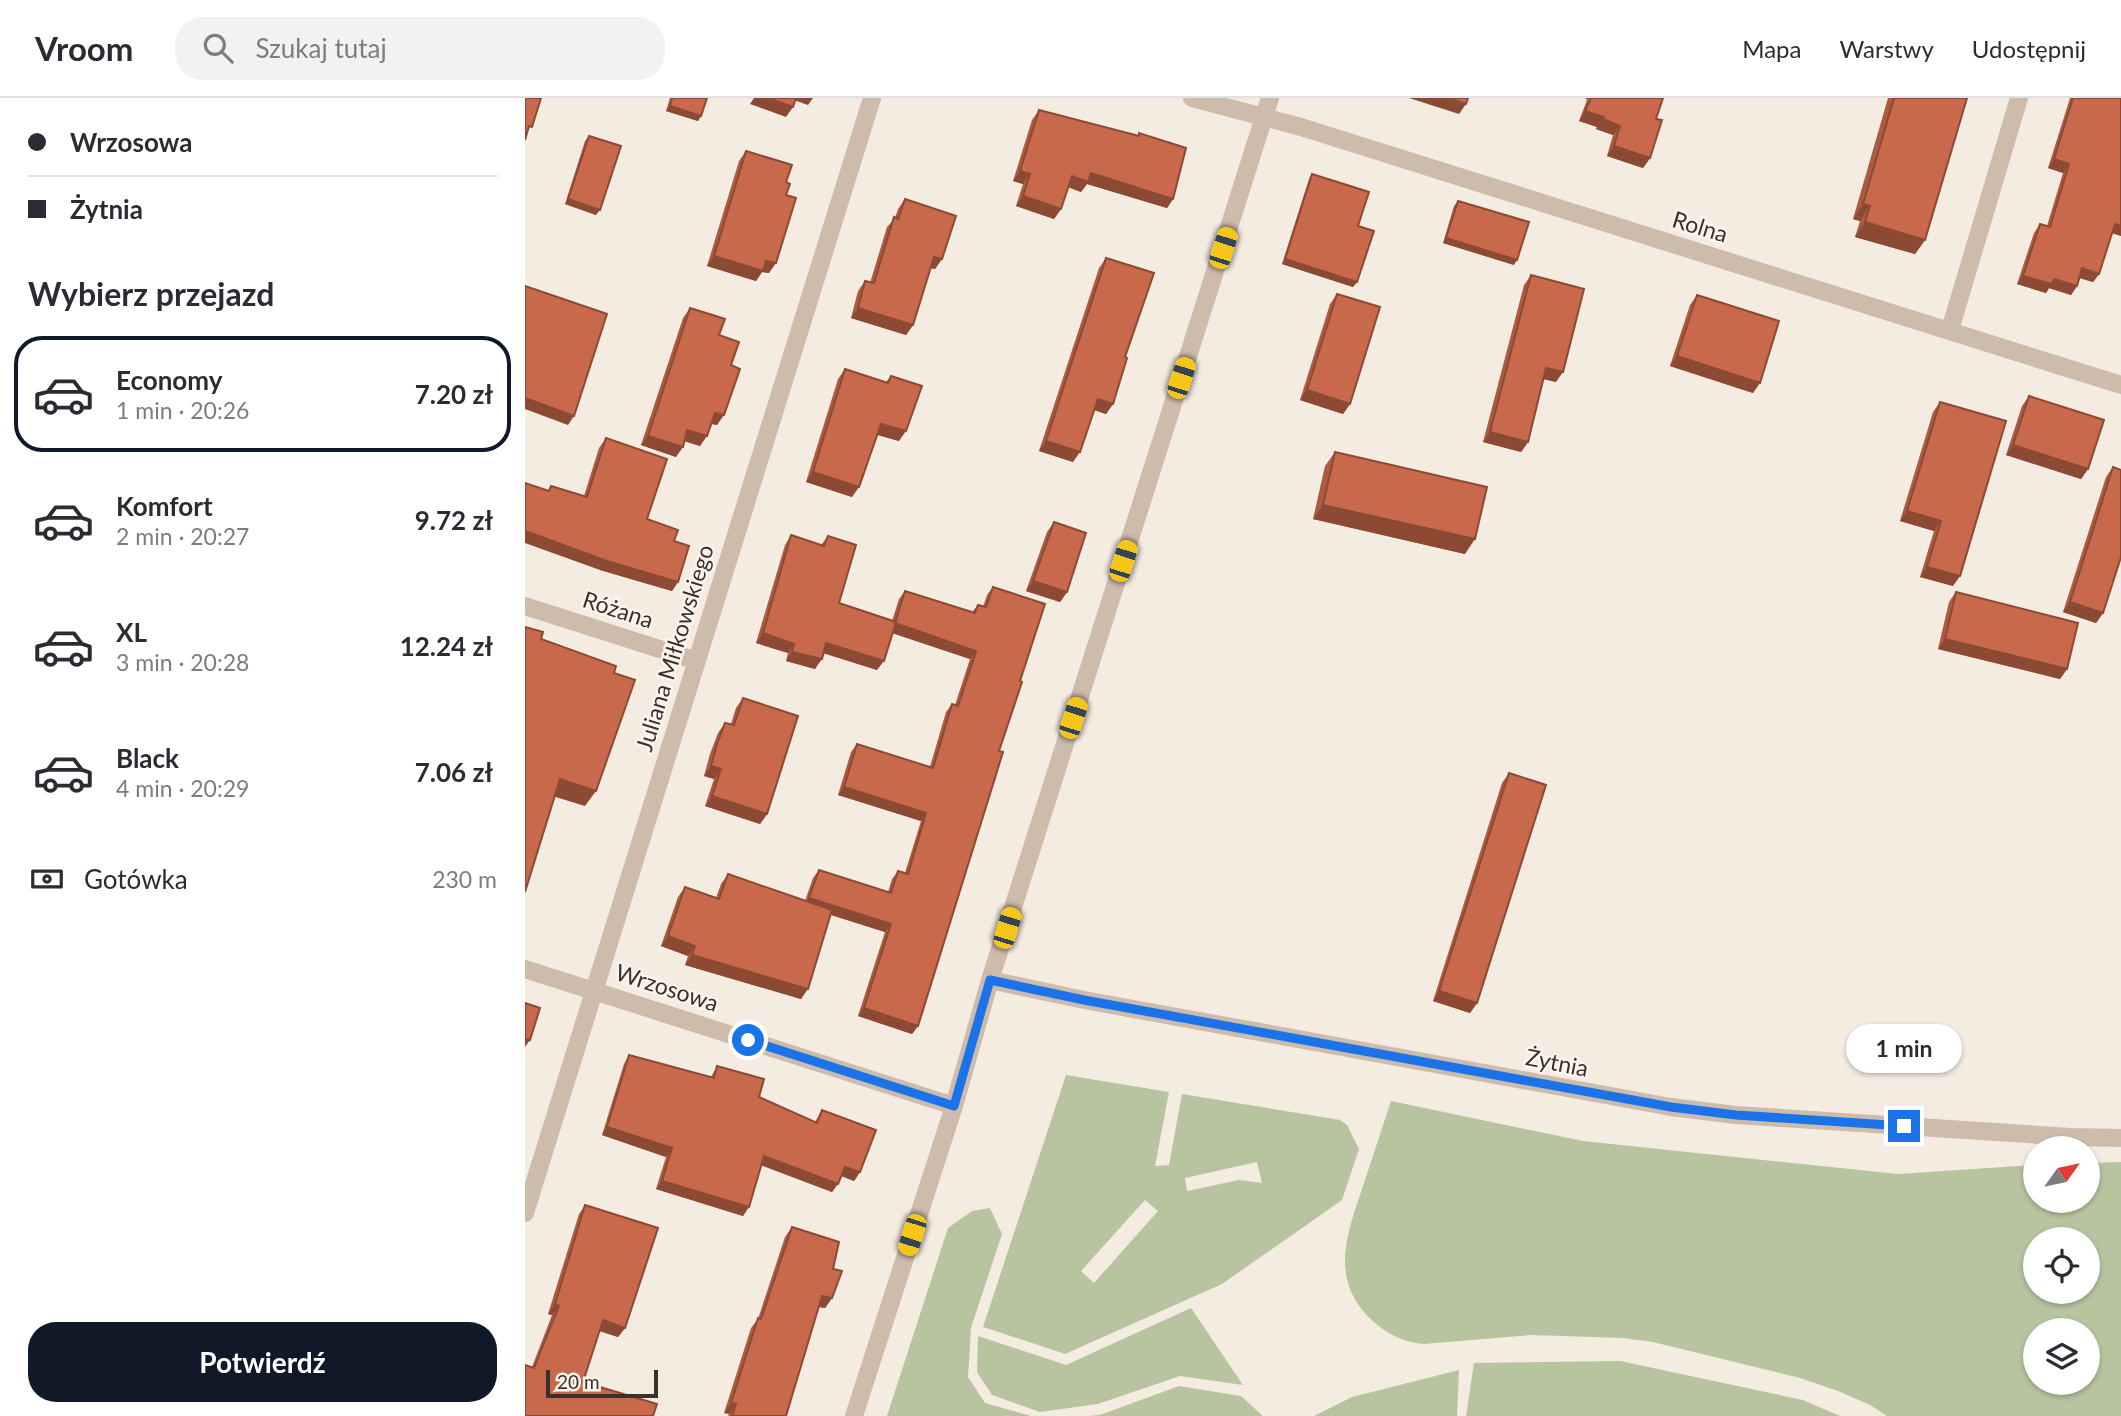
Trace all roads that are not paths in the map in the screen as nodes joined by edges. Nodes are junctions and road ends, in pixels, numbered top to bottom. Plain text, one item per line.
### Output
1 (872, 98) edge
2 (1192, 98) edge
3 (1271, 98) edge
4 (2019, 98) edge
5 (1264, 117) junction
6 (1950, 330) junction
7 (2121, 385) edge
8 (525, 606) edge
9 (697, 661) junction
10 (525, 969) edge
11 (990, 980) junction
12 (594, 991) junction
13 (954, 1106) junction
14 (2121, 1138) edge
15 (525, 1213) edge
16 (854, 1416) edge

1 - 9 street, Juliana Miłkowskiego
2 - 5 street, Rolna
3 - 5 street
4 - 6 street
5 - 6 street, Rolna
5 - 11 street
6 - 7 street, Rolna
8 - 9 street, Różana
9 - 12 street, Juliana Miłkowskiego
10 - 12 street, Wrzosowa
11 - 13 street
11 - 14 street, Żytnia
12 - 13 street, Wrzosowa
12 - 15 street, Juliana Miłkowskiego
13 - 16 street

